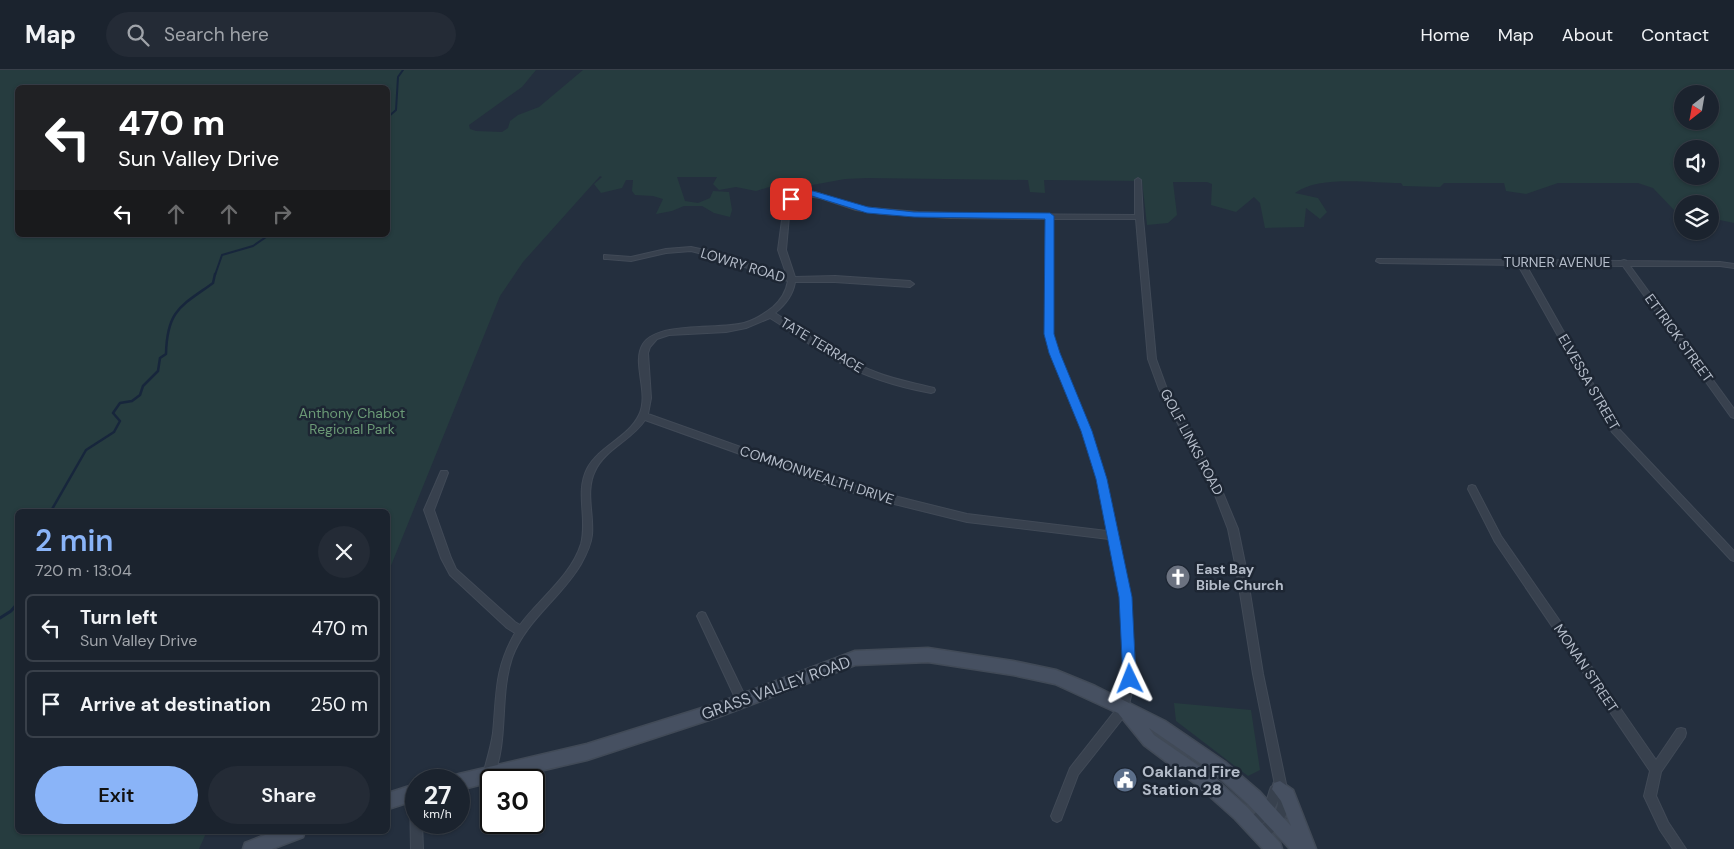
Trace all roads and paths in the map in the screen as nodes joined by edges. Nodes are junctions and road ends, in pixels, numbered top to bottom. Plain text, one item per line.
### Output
1 (1138, 180) dead end
2 (1050, 216) junction
3 (1139, 217) junction
4 (607, 258) dead end
5 (1380, 261) dead end
6 (1520, 262) junction
7 (1624, 262) junction
8 (1734, 266) edge
9 (792, 280) junction
10 (910, 284) dead end
11 (772, 315) junction
12 (931, 390) dead end
13 (1734, 415) edge
14 (643, 416) junction
15 (444, 473) dead end
16 (1472, 489) dead end
17 (1113, 536) junction
18 (1734, 557) edge
19 (702, 616) dead end
20 (521, 631) junction
21 (742, 701) junction
22 (1123, 709) junction
23 (1681, 733) dead end
24 (490, 769) edge
25 (511, 769) edge
26 (1656, 770) junction
27 (1280, 789) junction
28 (405, 796) edge
29 (390, 800) edge
30 (1057, 816) dead end
31 (1272, 817) junction
32 (1257, 829) junction
33 (289, 834) edge
34 (416, 834) edge
35 (253, 848) edge
36 (417, 849) edge
37 (1274, 849) edge
38 (1301, 849) edge
39 (1308, 849) edge
40 (1680, 849) edge

1 - 3 street, GOLF LINKS ROAD
2 - 3 street
2 - 9 street
2 - 17 street
3 - 27 street, GOLF LINKS ROAD
4 - 9 street, LOWRY ROAD
5 - 6 street, TURNER AVENUE
6 - 7 street, TURNER AVENUE
6 - 18 street, ELVESSA STREET
7 - 8 street, TURNER AVENUE
7 - 13 street, ETTRICK STREET
9 - 10 street, LOWRY ROAD
9 - 11 street
11 - 12 street, TATE TERRACE
11 - 14 street
14 - 17 street, COMMONWEALTH DRIVE
14 - 20 street
15 - 20 street
16 - 26 street, MONAN STREET
17 - 22 street
19 - 21 street
20 - 24 street
21 - 22 main road, GRASS VALLEY ROAD
21 - 25 main road, GRASS VALLEY ROAD
22 - 30 street
22 - 31 main road, GRASS VALLEY ROAD
22 - 32 main road, GRASS VALLEY ROAD
23 - 26 street
26 - 40 street
27 - 31 street, GOLF LINKS ROAD
27 - 39 main road
28 - 29 main road
31 - 32 street
31 - 38 main road
32 - 37 main road
33 - 35 main road
34 - 36 street

